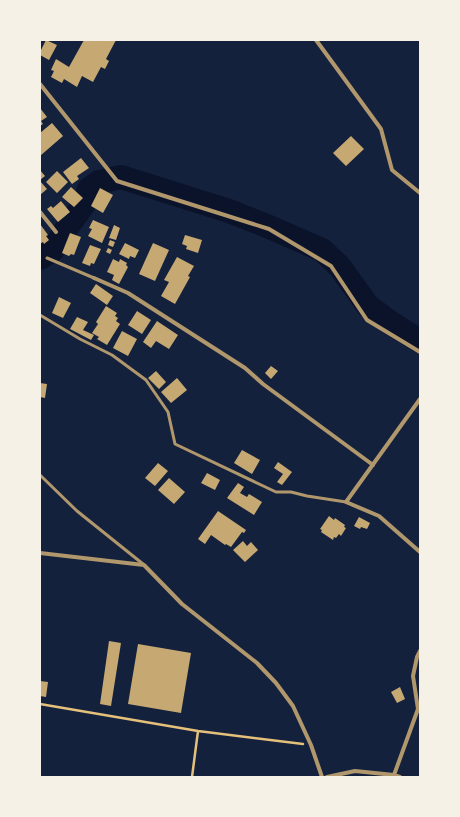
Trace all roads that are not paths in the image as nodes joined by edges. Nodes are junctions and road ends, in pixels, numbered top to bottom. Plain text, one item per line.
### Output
1 (316, 40) edge
2 (40, 84) edge
3 (420, 193) edge
4 (40, 212) edge
5 (56, 232) dead end
6 (47, 258) dead end
7 (94, 278) joint
8 (40, 315) edge
9 (420, 352) edge
10 (420, 399) edge
11 (373, 465) junction
12 (40, 475) edge
13 (346, 502) junction
14 (420, 552) edge
15 (40, 553) edge
16 (144, 565) junction
17 (420, 651) edge
18 (394, 775) junction
19 (322, 777) edge
20 (327, 777) edge
21 (400, 777) edge

1 - 3 street
2 - 9 street
4 - 5 street
6 - 7 lane
7 - 11 street
8 - 13 lane
10 - 11 street
11 - 13 street
12 - 16 lane
13 - 14 street
15 - 16 street
16 - 19 street
17 - 18 street
18 - 20 street
18 - 21 street

